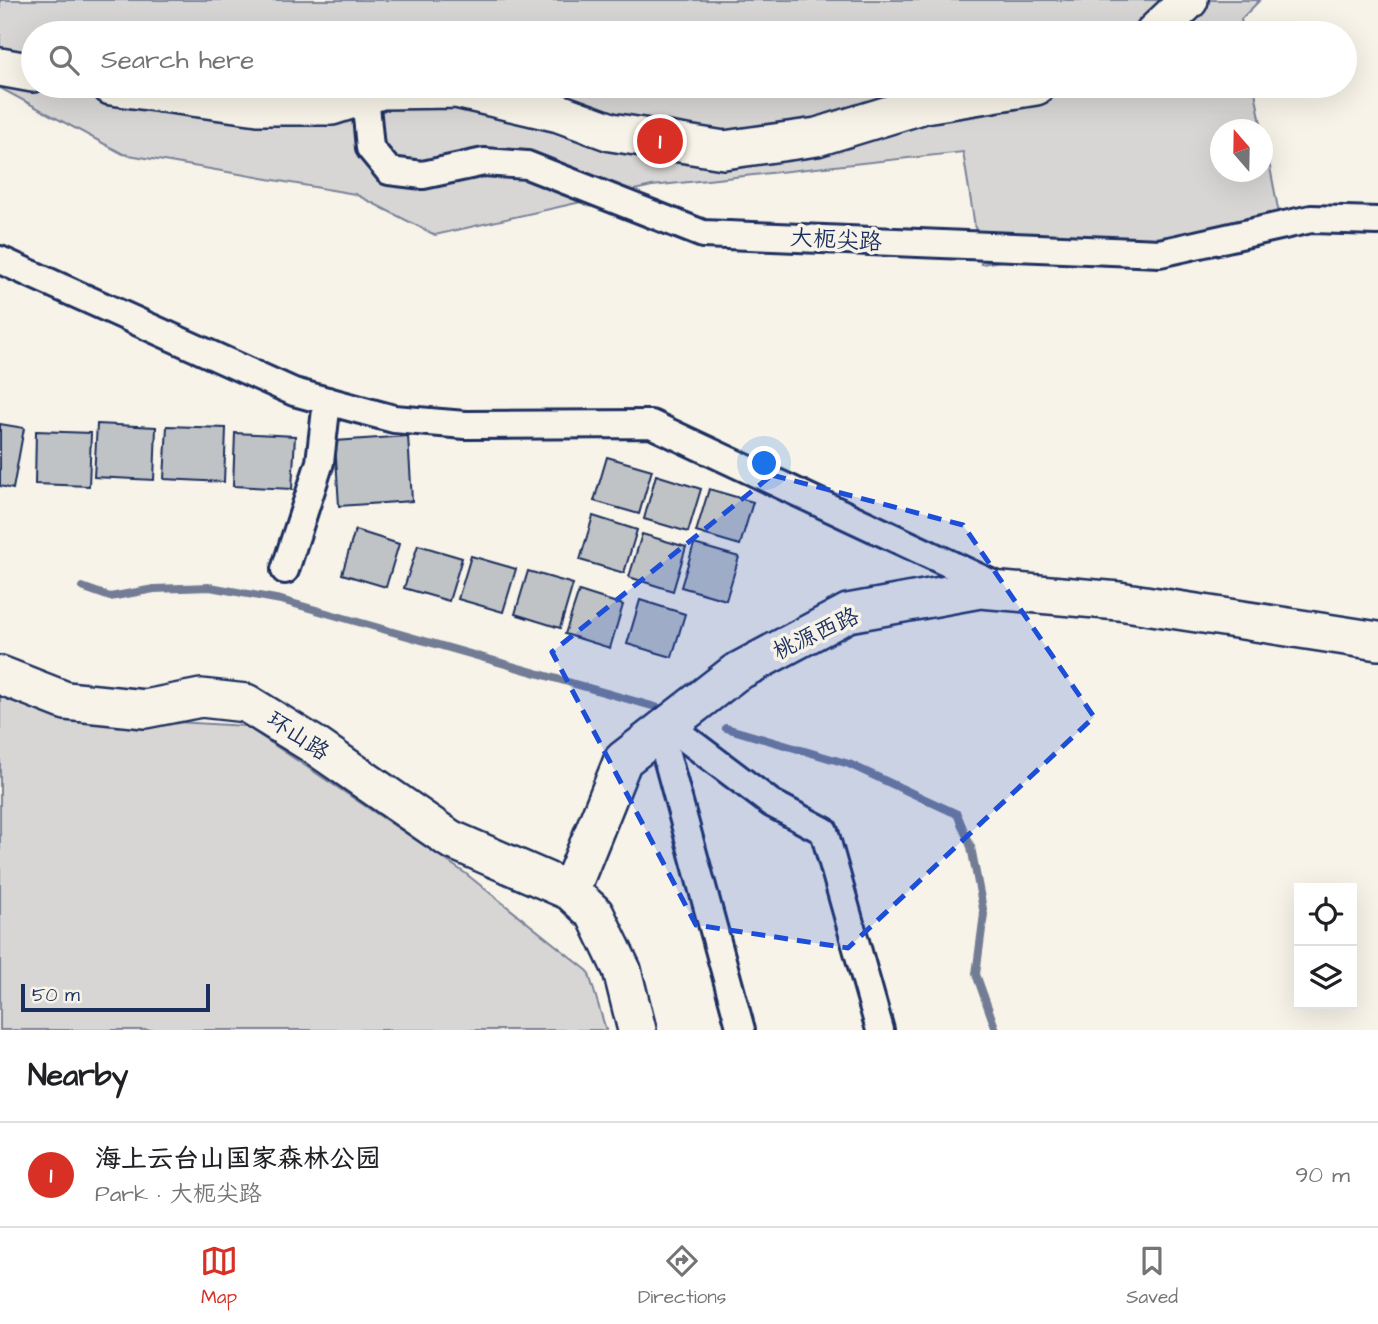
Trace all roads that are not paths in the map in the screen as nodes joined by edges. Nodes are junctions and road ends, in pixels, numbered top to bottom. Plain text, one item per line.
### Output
1 (1189, 0) edge
2 (1167, 21) edge
3 (0, 67) edge
4 (21, 71) edge
5 (199, 98) edge
6 (356, 98) edge
7 (365, 98) edge
8 (495, 98) edge
9 (962, 98) edge
10 (1378, 221) edge
11 (0, 260) edge
12 (327, 401) junction
13 (285, 570) dead end
14 (1010, 592) junction
15 (1378, 641) edge
16 (0, 675) edge
17 (664, 729) junction
18 (570, 891) junction
19 (637, 1030) edge
20 (741, 1030) edge
21 (880, 1030) edge

1 - 2 street
3 - 4 street
5 - 6 street
7 - 10 street, 大枙尖路
8 - 9 street
11 - 12 street
12 - 13 street
12 - 14 street
14 - 15 street, 桃源西路
14 - 17 street, 桃源西路
16 - 18 street, 环山路
17 - 18 street, 桃源西路
17 - 20 street
17 - 21 street
18 - 19 street

